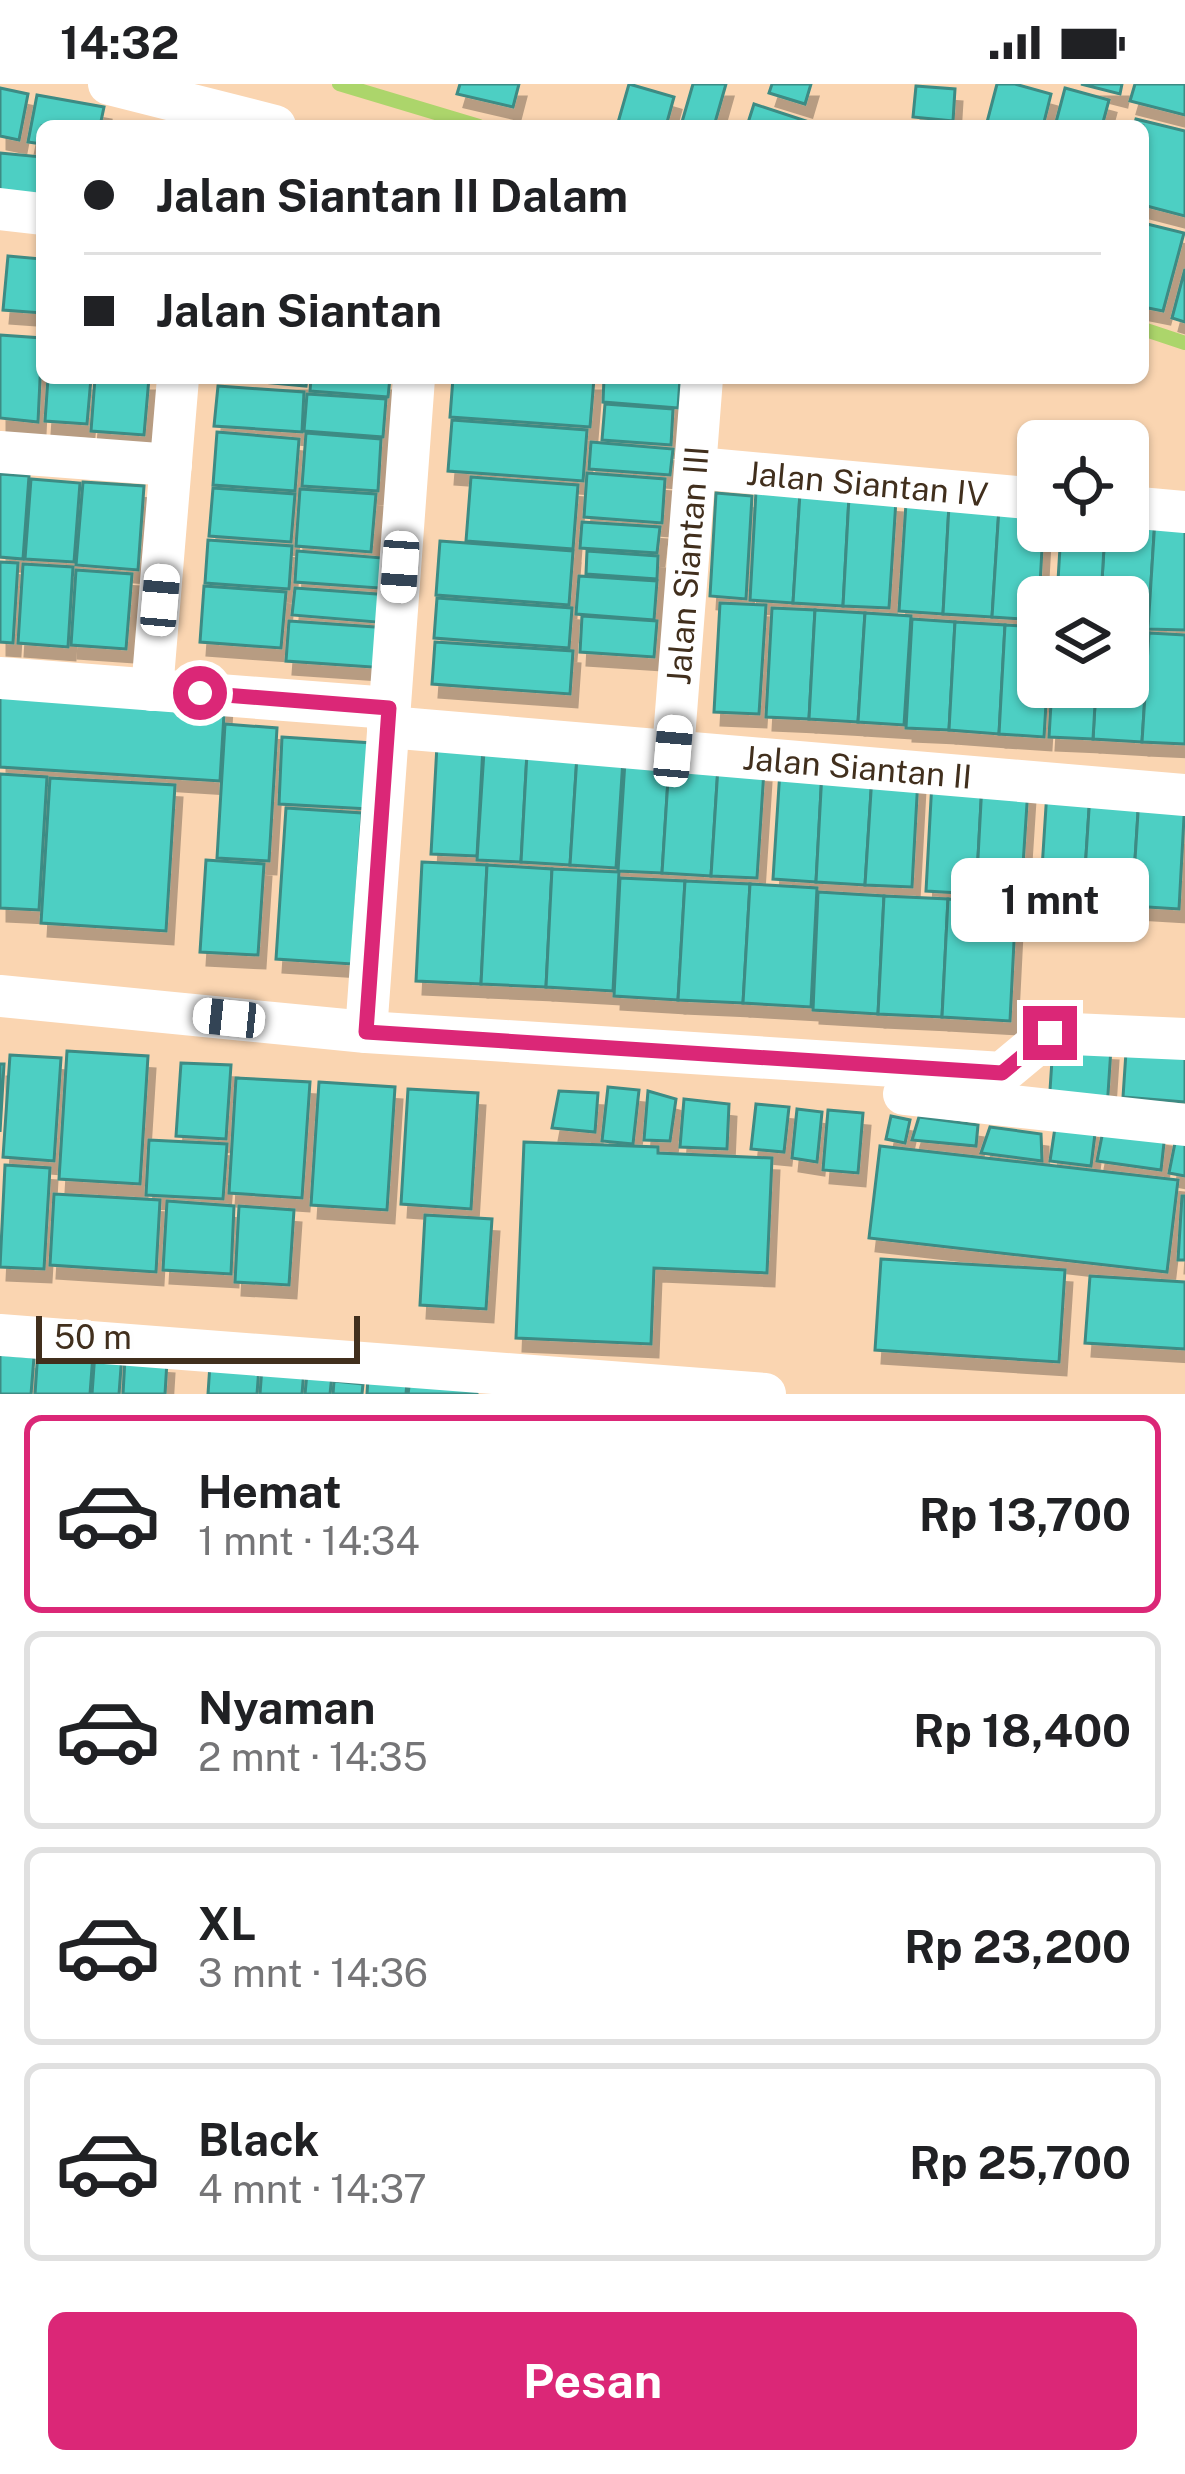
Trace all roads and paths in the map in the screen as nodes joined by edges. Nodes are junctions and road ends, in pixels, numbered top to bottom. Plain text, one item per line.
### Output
1 (109, 84) edge
2 (199, 115) edge
3 (234, 120) edge
4 (0, 209) edge
5 (36, 213) edge
6 (178, 384) edge
7 (414, 384) edge
8 (702, 384) edge
9 (0, 452) edge
10 (171, 465) junction
11 (697, 468) junction
12 (1017, 497) edge
13 (1149, 509) edge
14 (1185, 512) edge
15 (0, 678) edge
16 (152, 690) junction
17 (389, 717) junction
18 (673, 751) junction
19 (1185, 795) edge
20 (0, 996) edge
21 (366, 1032) junction
22 (1185, 1039) edge
23 (601, 1049) junction
24 (1185, 1125) edge
25 (0, 1335) edge
26 (765, 1394) edge

1 - 2 street
2 - 3 street
4 - 5 street
6 - 10 street
7 - 17 street
8 - 11 street, Jalan Siantan III
9 - 10 street
10 - 16 street
11 - 12 street, Jalan Siantan IV
11 - 18 street, Jalan Siantan III
13 - 14 street
15 - 16 street, Jalan Siantan II
16 - 17 street, Jalan Siantan II
17 - 18 street, Jalan Siantan II
17 - 21 street
18 - 19 street, Jalan Siantan II
20 - 21 street
21 - 23 street
22 - 23 street
23 - 24 street
25 - 26 street

